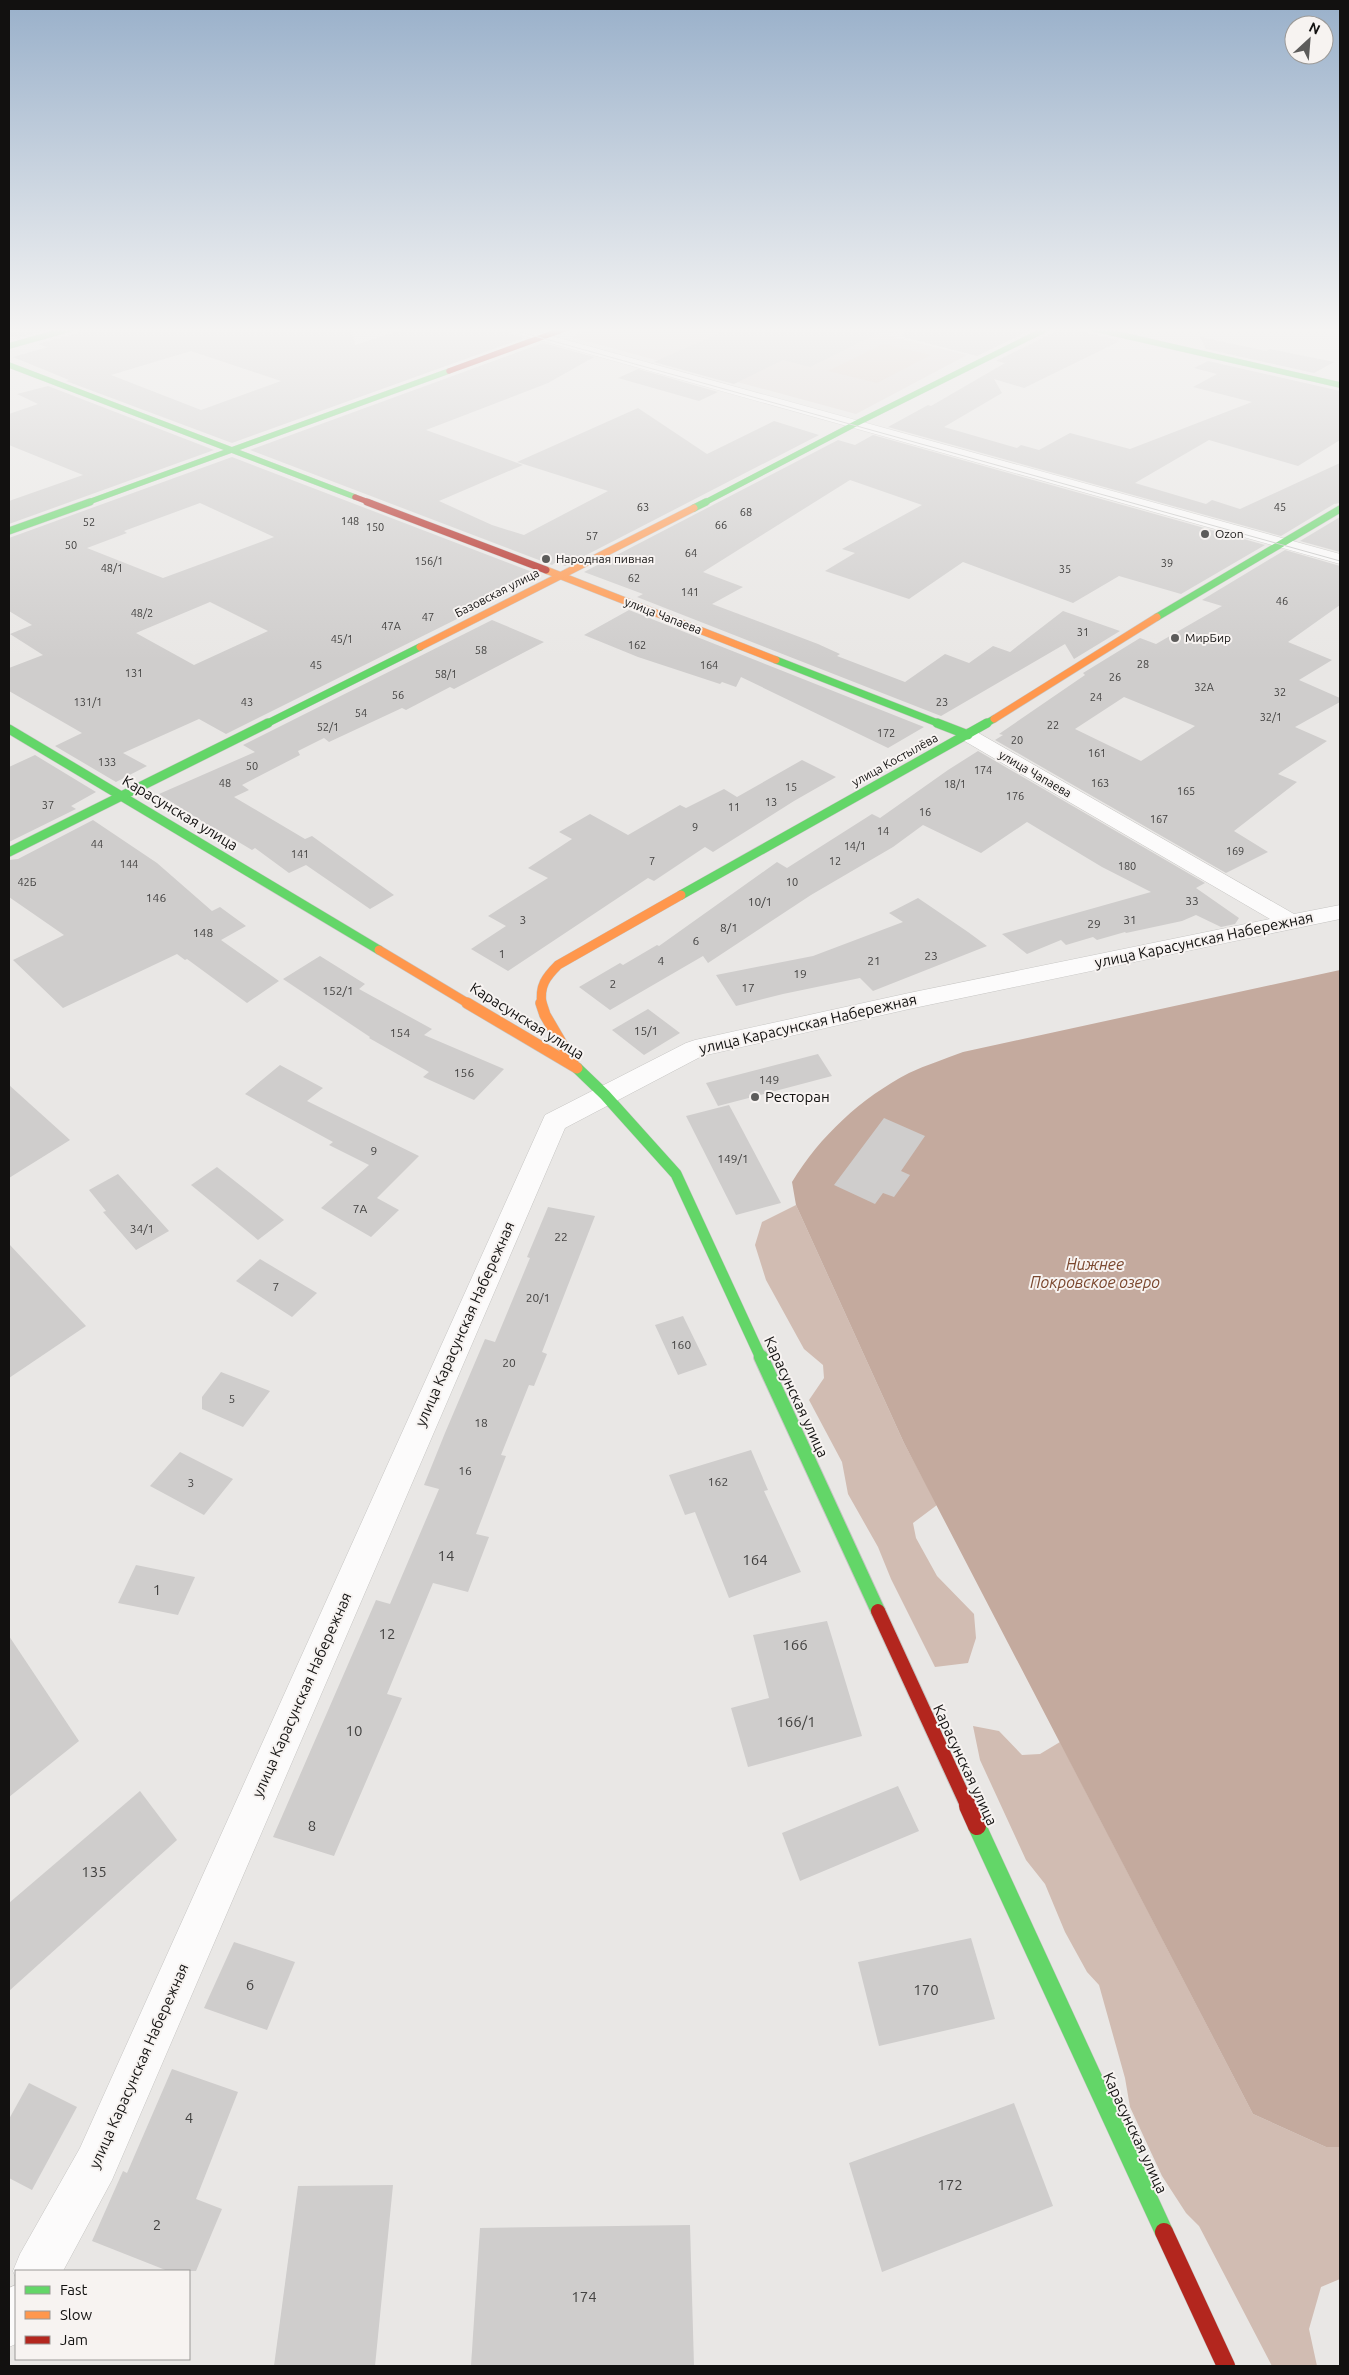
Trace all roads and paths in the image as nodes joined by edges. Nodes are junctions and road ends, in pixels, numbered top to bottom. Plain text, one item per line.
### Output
1 (206, 439) edge
2 (265, 439) edge
3 (826, 439) edge
4 (914, 439) edge
5 (235, 450) junction
6 (1340, 509) edge
7 (9, 530) edge
8 (1283, 542) junction
9 (1340, 559) edge
10 (562, 576) junction
11 (9, 729) edge
12 (968, 735) junction
13 (122, 796) junction
14 (9, 852) edge
15 (1340, 912) edge
16 (1291, 922) junction
17 (575, 1066) junction
18 (605, 1095) junction
19 (38, 2270) edge
20 (15, 2311) edge
21 (9, 2323) edge
22 (1226, 2366) edge

1 - 5 street, улица Чапаева
2 - 5 street
3 - 10 street, Базовская улица
4 - 8 street
5 - 7 street
5 - 10 street, улица Чапаева
6 - 8 street, улица Костылёва
8 - 9 street
8 - 12 street, улица Костылёва
10 - 12 street, улица Чапаева
10 - 13 street, Базовская улица
11 - 13 street, Карасунская улица
12 - 16 street, улица Чапаева
12 - 17 street, улица Костылёва
13 - 14 street, Базовская улица
13 - 17 street, Карасунская улица
15 - 16 street, улица Карасунская Набережная
16 - 18 street, улица Карасунская Набережная
17 - 18 street, Карасунская улица
18 - 19 street, улица Карасунская Набережная
18 - 22 street, Карасунская улица
20 - 21 street

